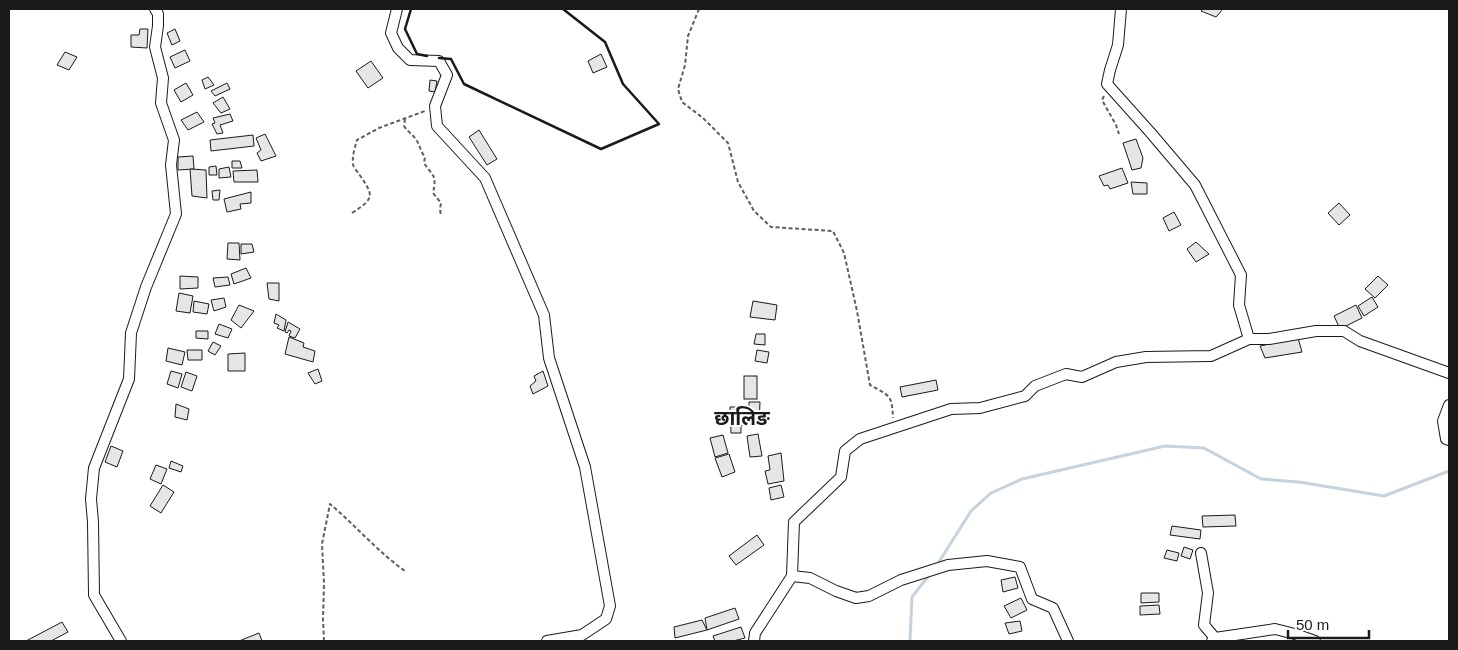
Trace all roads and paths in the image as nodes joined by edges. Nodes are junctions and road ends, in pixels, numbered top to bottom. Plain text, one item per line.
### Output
1 (156, 9) edge
2 (397, 9) edge
3 (699, 9) edge
4 (1120, 9) edge
5 (1107, 84) junction
6 (435, 111) junction
7 (405, 119) junction
8 (1119, 134) dead end
9 (352, 213) dead end
10 (441, 216) dead end
11 (1250, 339) junction
12 (1449, 373) edge
13 (1449, 406) edge
14 (894, 428) junction
15 (1449, 440) edge
16 (1201, 553) dead end
17 (405, 571) dead end
18 (792, 576) junction
19 (1214, 640) edge
20 (121, 641) edge
21 (324, 641) edge
22 (548, 641) edge
23 (754, 641) edge
24 (1068, 641) edge
25 (1315, 641) edge

1 - 20 street
2 - 6 street
3 - 14 path
4 - 5 street
5 - 8 path
5 - 11 street
6 - 7 path
6 - 22 street
7 - 9 path
7 - 10 path
11 - 12 street
11 - 14 street
13 - 15 street
14 - 18 street
16 - 19 street
17 - 21 path
18 - 23 street
18 - 24 street
19 - 25 street

